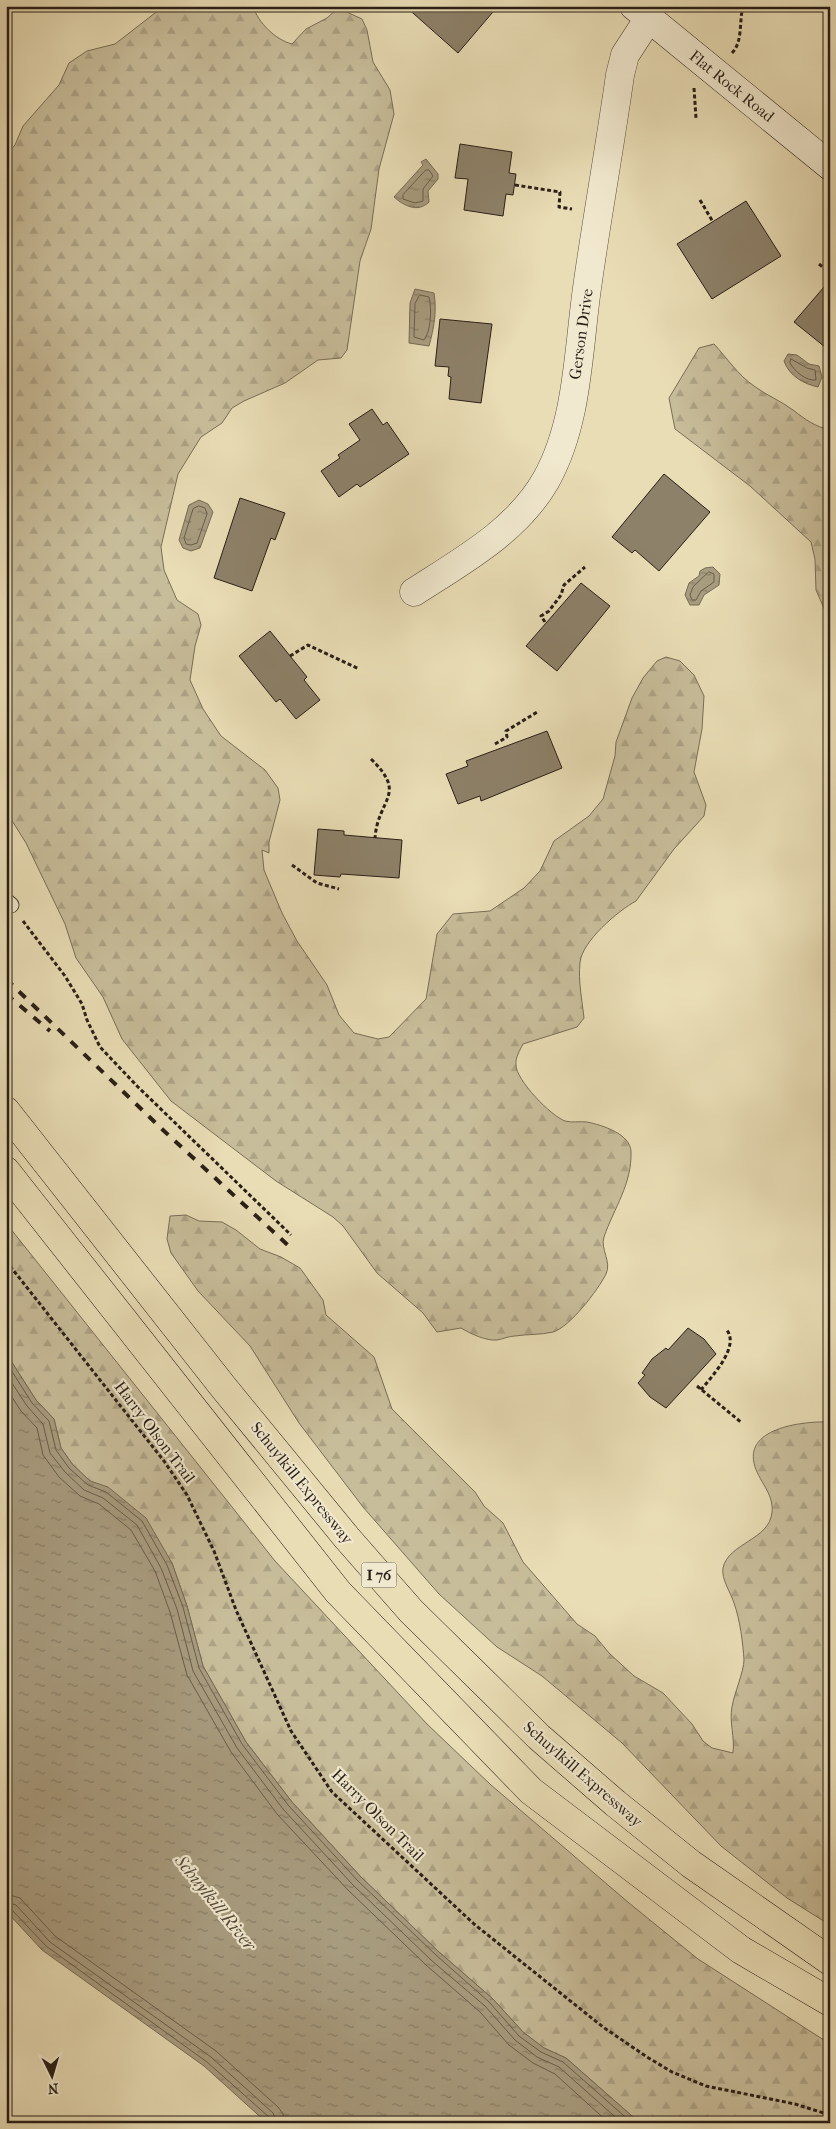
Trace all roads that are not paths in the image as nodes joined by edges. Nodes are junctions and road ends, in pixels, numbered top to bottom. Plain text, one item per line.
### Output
1 (642, 12) edge
2 (830, 166) edge
3 (414, 592) dead end
4 (6, 1111) edge
5 (6, 1171) edge
6 (830, 1961) edge
7 (830, 2002) edge

1 - 2 street, Flat Rock Road
1 - 3 street, Gerson Drive
4 - 6 highway, Schuylkill Expressway / I 76
5 - 7 highway, I 76

